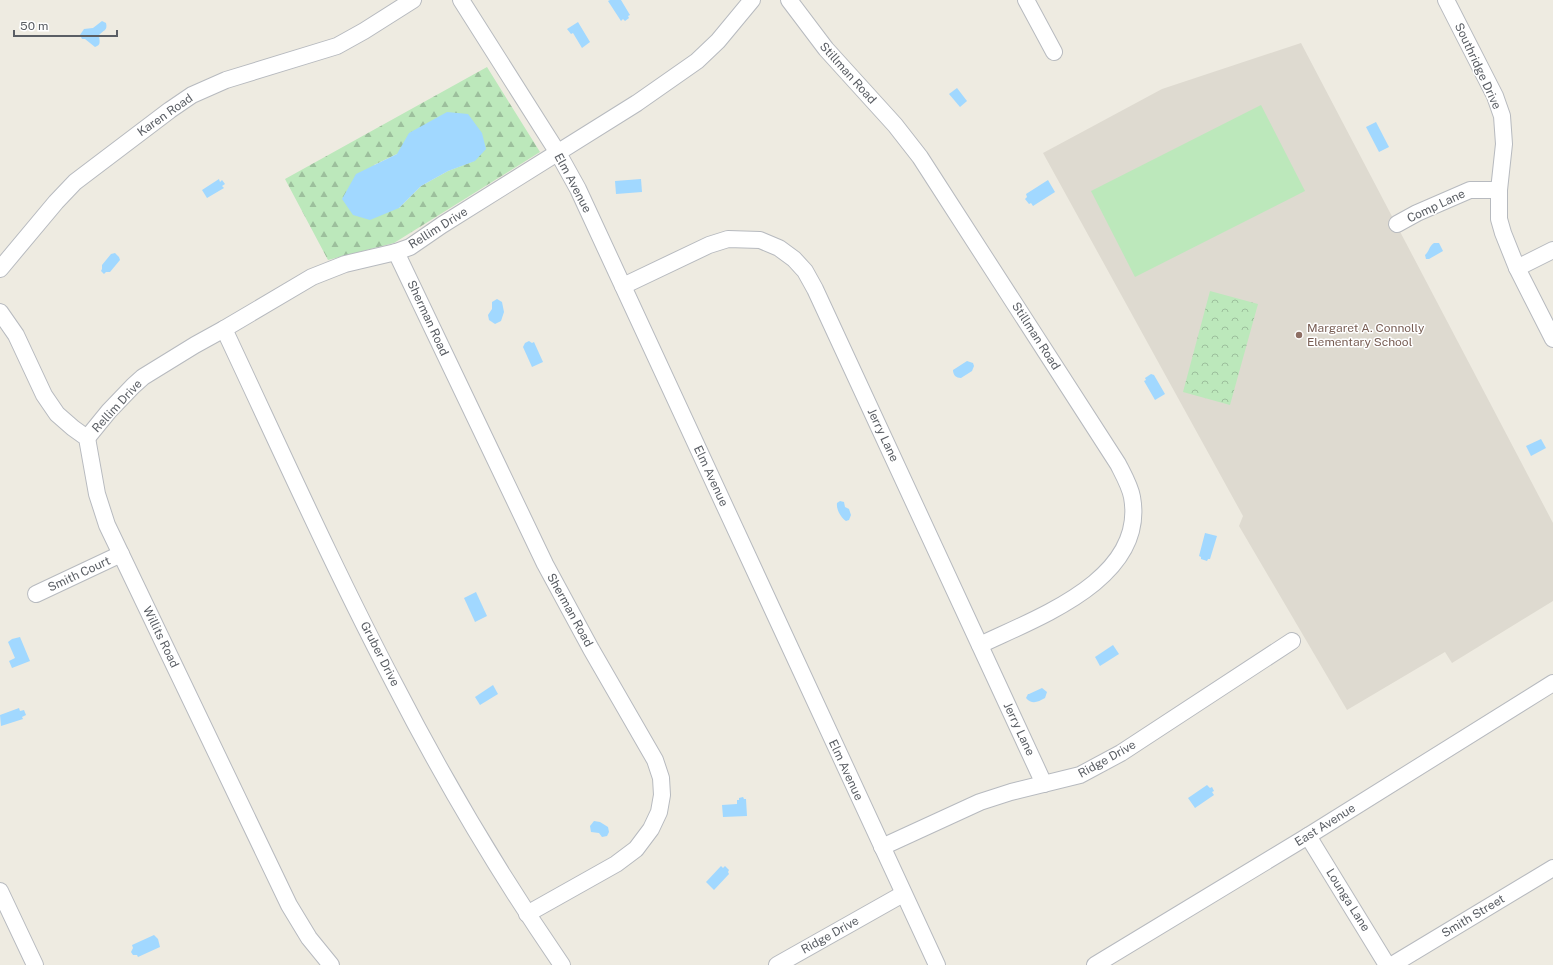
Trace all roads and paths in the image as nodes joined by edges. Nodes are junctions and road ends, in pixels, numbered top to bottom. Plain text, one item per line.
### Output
1 (413, 0) edge
2 (461, 0) edge
3 (752, 0) edge
4 (789, 0) edge
5 (1026, 0) edge
6 (1446, 0) edge
7 (1054, 52) dead end
8 (558, 153) junction
9 (1499, 190) junction
10 (1397, 224) dead end
11 (1553, 250) edge
12 (396, 252) junction
13 (1517, 268) junction
14 (0, 269) edge
15 (623, 286) junction
16 (0, 312) edge
17 (224, 329) junction
18 (1553, 339) edge
19 (87, 438) junction
20 (121, 554) junction
21 (36, 594) dead end
22 (1292, 641) dead end
23 (980, 645) junction
24 (1553, 683) edge
25 (1044, 784) junction
26 (1308, 836) junction
27 (882, 847) junction
28 (1553, 868) edge
29 (0, 891) edge
30 (903, 894) junction
31 (527, 914) junction
32 (35, 965) edge
33 (331, 965) edge
34 (562, 965) edge
35 (777, 965) edge
36 (936, 965) edge
37 (1095, 965) edge
38 (1387, 965) edge
39 (1392, 965) edge

1 - 14 street, Karen Road
2 - 8 street, Elm Avenue
3 - 8 street, Rellim Drive
4 - 23 street, Stillman Road
5 - 7 street
6 - 9 street, Southridge Drive
8 - 12 street, Rellim Drive
8 - 15 street, Elm Avenue
9 - 10 street, Comp Lane
9 - 13 street, Southridge Drive
11 - 13 street
12 - 17 street, Rellim Drive
12 - 31 street, Sherman Road
13 - 18 street, Southridge Drive
15 - 23 street, Jerry Lane
15 - 27 street, Elm Avenue
16 - 19 street
17 - 19 street, Rellim Drive
17 - 31 street, Gruber Drive
19 - 20 street, Willits Road
20 - 21 street, Smith Court
20 - 33 street, Willits Road
22 - 25 street, Ridge Drive
23 - 25 street, Jerry Lane
24 - 26 street, East Avenue
25 - 27 street, Ridge Drive
26 - 37 street, East Avenue
26 - 38 street, Lounga Lane
27 - 30 street, Elm Avenue
28 - 39 street, Smith Street
29 - 32 street
30 - 35 street, Ridge Drive
30 - 36 street, Elm Avenue
31 - 34 street, Gruber Drive

